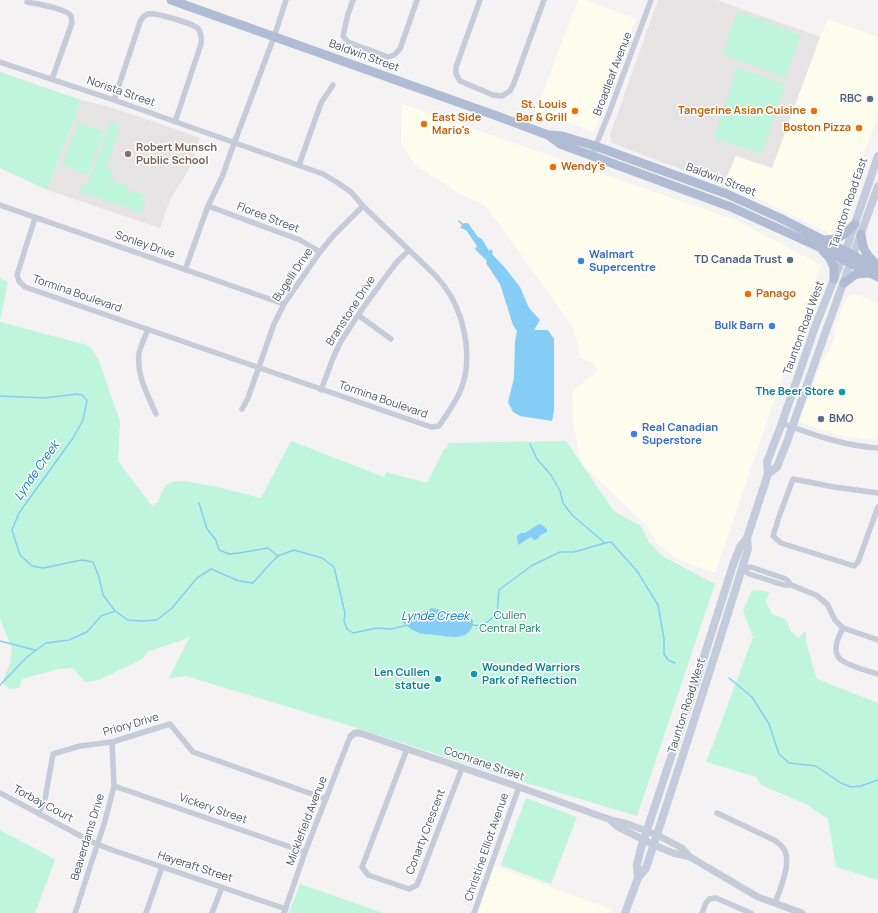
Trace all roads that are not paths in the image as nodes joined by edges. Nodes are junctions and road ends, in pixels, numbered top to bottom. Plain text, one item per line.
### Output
1 (171, 0) edge
2 (286, 0) edge
3 (354, 0) edge
4 (417, 0) edge
5 (480, 0) edge
6 (544, 0) edge
7 (651, 0) edge
8 (27, 2) dead end
9 (274, 36) junction
10 (0, 62) edge
11 (52, 79) junction
12 (333, 85) dead end
13 (114, 100) junction
14 (175, 122) junction
15 (234, 143) junction
16 (593, 151) junction
17 (878, 156) edge
18 (298, 165) junction
19 (878, 186) edge
20 (0, 205) edge
21 (208, 206) junction
22 (363, 206) junction
23 (35, 218) junction
24 (854, 224) junction
25 (861, 234) junction
26 (821, 243) junction
27 (409, 250) junction
28 (320, 252) junction
29 (843, 254) junction
30 (852, 259) junction
31 (185, 270) junction
32 (876, 271) edge
33 (834, 279) junction
34 (844, 283) junction
35 (284, 304) junction
36 (358, 315) junction
37 (148, 329) junction
38 (391, 338) dead end
39 (259, 368) junction
40 (321, 390) junction
41 (242, 409) dead end
42 (156, 414) dead end
43 (782, 423) junction
44 (792, 427) junction
45 (878, 448) edge
46 (768, 474) junction
47 (878, 493) edge
48 (878, 507) edge
49 (747, 538) junction
50 (742, 568) junction
51 (843, 628) junction
52 (878, 640) edge
53 (878, 674) edge
54 (351, 736) joint
55 (112, 742) junction
56 (407, 749) junction
57 (462, 768) junction
58 (114, 786) junction
59 (519, 787) junction
60 (0, 793) edge
61 (326, 799) junction
62 (39, 813) junction
63 (717, 813) dead end
64 (610, 820) junction
65 (647, 832) junction
66 (657, 835) junction
67 (644, 840) junction
68 (98, 844) junction
69 (654, 844) junction
70 (305, 852) junction
71 (690, 857) junction
72 (162, 867) junction
73 (638, 878) junction
74 (222, 887) junction
75 (775, 904) junction
76 (285, 911) edge
77 (75, 913) edge
78 (146, 913) edge
79 (212, 913) edge
80 (474, 913) edge
81 (625, 913) edge
82 (702, 913) edge
83 (751, 913) edge
84 (802, 913) edge

1 - 9 main road, Baldwin Street
2 - 9 street
3 - 4 street
5 - 6 street
7 - 16 street, Broadleaf Avenue
8 - 11 street
9 - 15 street
9 - 16 main road, Baldwin Street
10 - 11 street, Norista Street
11 - 13 street, Norista Street
12 - 18 street
13 - 14 street, Norista Street
13 - 14 street
14 - 15 street, Norista Street
15 - 18 street, Tormina Boulevard
15 - 21 street
16 - 26 main road, Baldwin Street
17 - 24 main road, Taunton Road East
18 - 22 street, Tormina Boulevard
19 - 25 main road, Taunton Road East
20 - 23 street, Sonley Drive
21 - 28 street, Floree Street
21 - 31 street
22 - 27 street, Tormina Boulevard
22 - 28 street, Bugelli Drive
23 - 31 street, Sonley Drive
23 - 37 street, Tormina Boulevard
24 - 26 main road
24 - 29 main road, Taunton Road East
25 - 30 main road, Taunton Road East
25 - 32 main road
26 - 29 main road, Baldwin Street
26 - 33 main road
27 - 36 street, Branstone Drive
27 - 40 street, Tormina Boulevard
28 - 35 street, Bugelli Drive
29 - 30 main road, Baldwin Street
29 - 33 main road, Taunton Road West
30 - 32 main road, Baldwin Street
30 - 34 main road, Taunton Road West
31 - 35 street, Sonley Drive
32 - 34 main road
33 - 43 main road, Taunton Road West
34 - 44 main road, Taunton Road West
35 - 39 street, Bugelli Drive
36 - 38 street
36 - 40 street, Branstone Drive
37 - 39 street, Tormina Boulevard
37 - 42 street
39 - 40 street, Tormina Boulevard
39 - 41 street, Bugelli Drive
43 - 44 street
43 - 46 main road, Taunton Road West
44 - 45 street
44 - 46 main road, Taunton Road West
46 - 49 main road, Taunton Road West
47 - 48 street
49 - 50 main road, Taunton Road West
49 - 65 main road, Taunton Road West
50 - 51 street
50 - 66 main road, Taunton Road West
51 - 52 street
51 - 53 street
54 - 56 street, Cochrane Street
54 - 61 street, Micklefield Avenue
55 - 58 street, Beaverdams Drive
55 - 61 street, Priory Drive
55 - 62 street, Priory Drive
56 - 57 street, Cochrane Street
56 - 57 street, Conarty Crescent
57 - 59 street, Cochrane Street
58 - 68 street, Beaverdams Drive
58 - 70 street, Vickery Street
59 - 64 street, Cochrane Street
59 - 80 street, Christine Elliot Avenue
60 - 62 street, Torbay Court
61 - 70 street, Micklefield Avenue
62 - 68 street, Torbay Court
63 - 75 street
64 - 65 street, Cochrane Street
64 - 67 street, Cochrane Street
65 - 66 street, Cochrane Street
65 - 67 main road, Taunton Road West
66 - 69 main road, Taunton Road West
66 - 71 street, Cochrane Street
67 - 69 street, Cochrane Street
67 - 73 main road, Taunton Road West
68 - 72 street, Hayeraft Street
68 - 77 street, Beaverdams Drive
69 - 71 street, Cochrane Street
69 - 73 main road, Taunton Road West
70 - 76 street, Micklefield Avenue
71 - 75 street, Cochrane Street
72 - 74 street, Hayeraft Street
72 - 78 street
73 - 81 main road, Taunton Road West
74 - 76 street, Hayeraft Street
74 - 79 street
75 - 84 street, Cochrane Street
82 - 83 street

